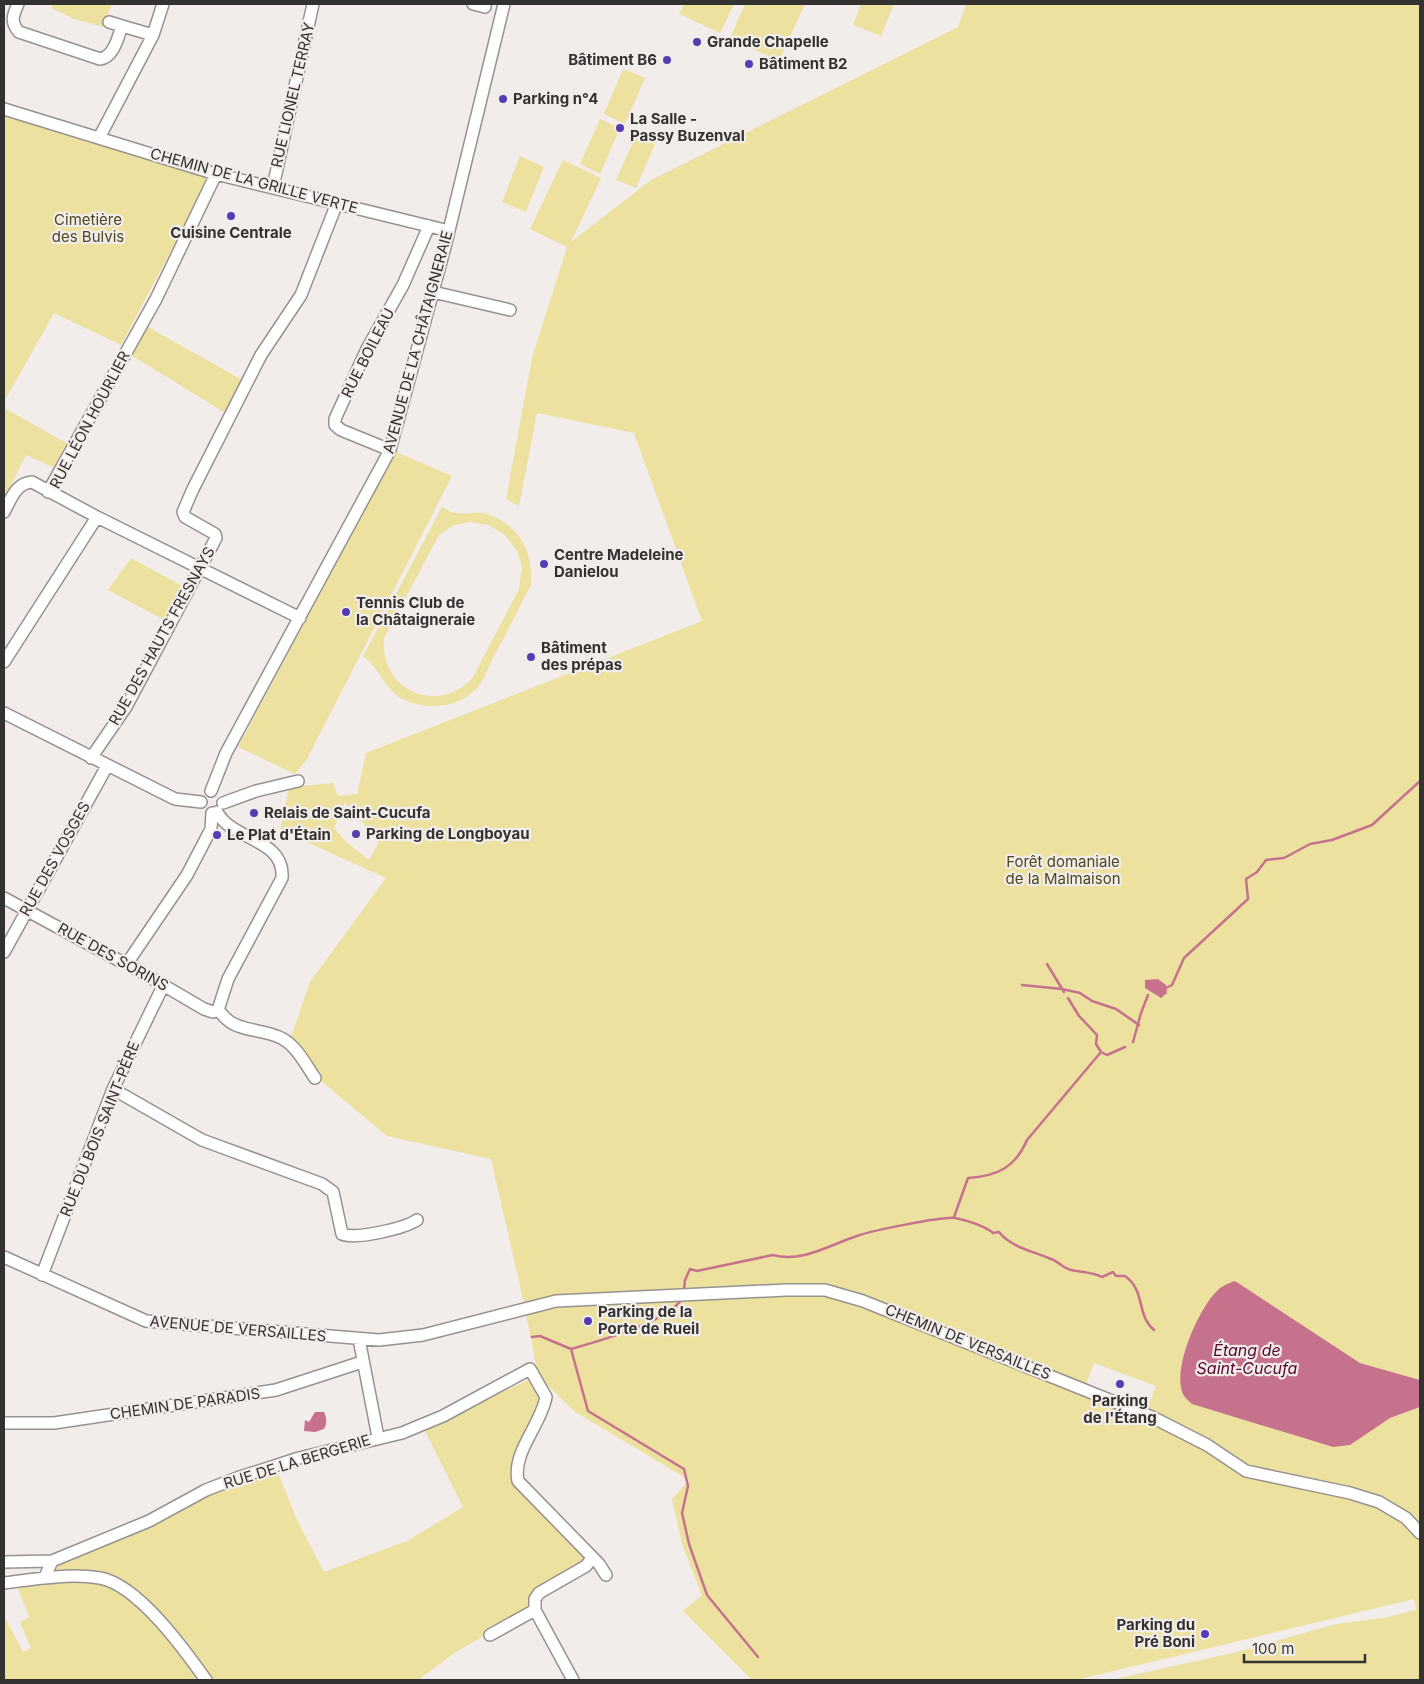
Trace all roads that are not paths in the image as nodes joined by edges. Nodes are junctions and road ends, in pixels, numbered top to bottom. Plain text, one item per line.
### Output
1 (18, 4) edge
2 (163, 4) edge
3 (313, 4) edge
4 (474, 4) edge
5 (504, 4) edge
6 (485, 7) dead end
7 (109, 22) dead end
8 (122, 26) junction
9 (153, 35) junction
10 (4, 109) edge
11 (99, 138) junction
12 (216, 174) junction
13 (273, 187) junction
14 (337, 203) junction
15 (428, 226) junction
16 (449, 231) junction
17 (433, 292) junction
18 (510, 310) dead end
19 (390, 450) junction
20 (48, 492) junction
21 (4, 512) edge
22 (96, 518) junction
23 (200, 569) junction
24 (300, 618) junction
25 (4, 662) edge
26 (4, 713) edge
27 (91, 758) junction
28 (107, 766) junction
29 (298, 781) dead end
30 (216, 803) junction
31 (4, 898) edge
32 (27, 909) junction
33 (4, 952) edge
34 (128, 962) junction
35 (164, 984) junction
36 (218, 1010) junction
37 (315, 1078) dead end
38 (114, 1089) junction
39 (417, 1220) dead end
40 (4, 1257) edge
41 (42, 1275) junction
42 (483, 1318) joint
43 (359, 1339) junction
44 (362, 1362) junction
45 (4, 1423) edge
46 (378, 1437) junction
47 (1420, 1533) edge
48 (592, 1558) junction
49 (52, 1561) junction
50 (4, 1562) edge
51 (606, 1575) dead end
52 (45, 1577) junction
53 (4, 1583) edge
54 (535, 1610) junction
55 (490, 1635) dead end
56 (206, 1680) edge
57 (573, 1680) edge

1 - 8 street
2 - 9 street
3 - 13 street, RUE LIONEL TERRAY
4 - 6 street
5 - 16 street, AVENUE DE LA CHÂTAIGNERAIE
7 - 8 street
8 - 9 street
9 - 11 street
10 - 11 street, CHEMIN DE LA GRILLE VERTE
11 - 12 street, CHEMIN DE LA GRILLE VERTE
12 - 13 street, CHEMIN DE LA GRILLE VERTE
12 - 20 street, RUE LÉON HOURLIER
13 - 14 street, CHEMIN DE LA GRILLE VERTE
14 - 15 street, CHEMIN DE LA GRILLE VERTE
14 - 23 street, RUE DES HAUTS FRESNAYS
15 - 16 street, CHEMIN DE LA GRILLE VERTE
15 - 19 street, RUE BOILEAU
16 - 17 street, AVENUE DE LA CHÂTAIGNERAIE
17 - 18 street
17 - 19 street, AVENUE DE LA CHÂTAIGNERAIE
19 - 24 street, AVENUE DE LA CHÂTAIGNERAIE
20 - 21 street
20 - 22 street, RUE LÉON HOURLIER
22 - 23 street, RUE LÉON HOURLIER
22 - 25 street
23 - 24 street, RUE LÉON HOURLIER
23 - 27 street, RUE DES HAUTS FRESNAYS
24 - 30 street, AVENUE DE LA CHÂTAIGNERAIE
26 - 27 street
27 - 28 street
28 - 30 street
28 - 32 street, RUE DES VOSGES
29 - 30 street
30 - 34 street, AVENUE DE LA CHÂTAIGNERAIE
30 - 36 street
31 - 32 street, RUE DES SORINS
32 - 33 street, RUE DES VOSGES
32 - 34 street, RUE DES SORINS
34 - 35 street, RUE DES SORINS
35 - 36 street, RUE DES SORINS
35 - 38 street, RUE DU BOIS SAINT-PÈRE
36 - 37 street, RUE DES SORINS
38 - 39 street
38 - 41 street, RUE DU BOIS SAINT-PÈRE
40 - 41 street, AVENUE DE VERSAILLES
41 - 43 street, AVENUE DE VERSAILLES
42 - 43 street, AVENUE DE VERSAILLES
42 - 47 street, CHEMIN DE VERSAILLES
43 - 44 street
44 - 45 street, CHEMIN DE PARADIS
44 - 46 street
46 - 48 street, RUE DE LA BERGERIE
46 - 49 street, RUE DE LA BERGERIE
48 - 51 street
48 - 54 street
49 - 50 street
49 - 52 street
52 - 53 street
52 - 56 street
54 - 55 street
54 - 57 street

